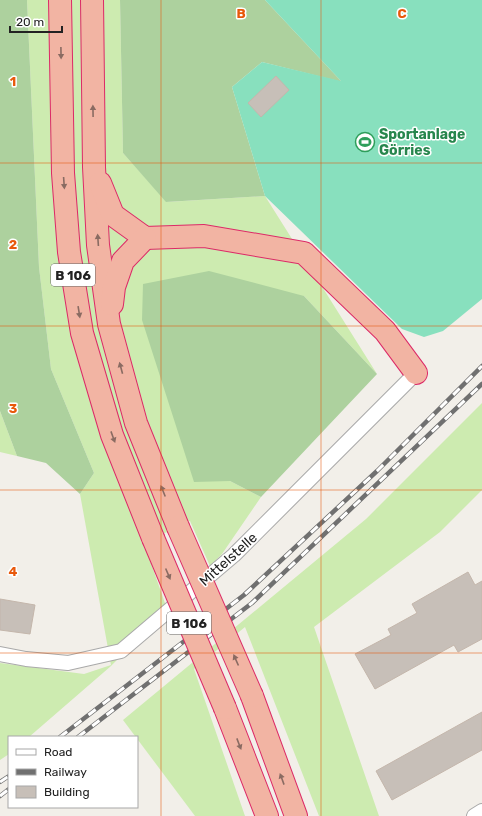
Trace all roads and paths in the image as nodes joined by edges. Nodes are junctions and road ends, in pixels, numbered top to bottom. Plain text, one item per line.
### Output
1 (60, 0) edge
2 (92, 0) edge
3 (94, 167) junction
4 (145, 238) junction
5 (109, 324) junction
6 (416, 373) joint
7 (0, 654) edge
8 (482, 811) edge
9 (267, 816) edge
10 (296, 816) edge
11 (474, 816) edge

1 -> 9 highway, B 106, bridge
3 -> 2 highway, B 106
3 - 4 highway
5 -> 3 highway, B 106
4 - 5 highway
4 - 6 highway
10 -> 5 highway, B 106, bridge
6 - 7 street, Mittelstelle
8 - 11 street

